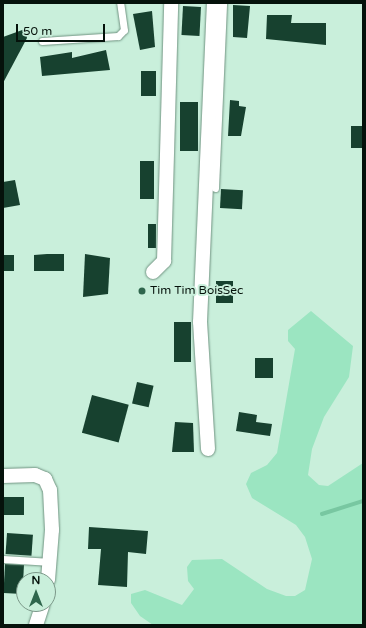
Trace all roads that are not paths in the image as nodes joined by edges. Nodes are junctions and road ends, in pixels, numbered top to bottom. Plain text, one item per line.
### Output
1 (120, 3) edge
2 (171, 3) edge
3 (214, 3) edge
4 (224, 3) edge
5 (42, 41) dead end
6 (215, 188) dead end
7 (153, 272) dead end
8 (208, 449) dead end
9 (3, 476) edge
10 (3, 559) edge
11 (52, 562) junction
12 (50, 572) edge
13 (40, 612) edge
14 (36, 625) edge

1 - 5 lane
2 - 7 street
3 - 8 street
4 - 6 lane
9 - 11 street
10 - 11 lane
11 - 12 street
13 - 14 street

